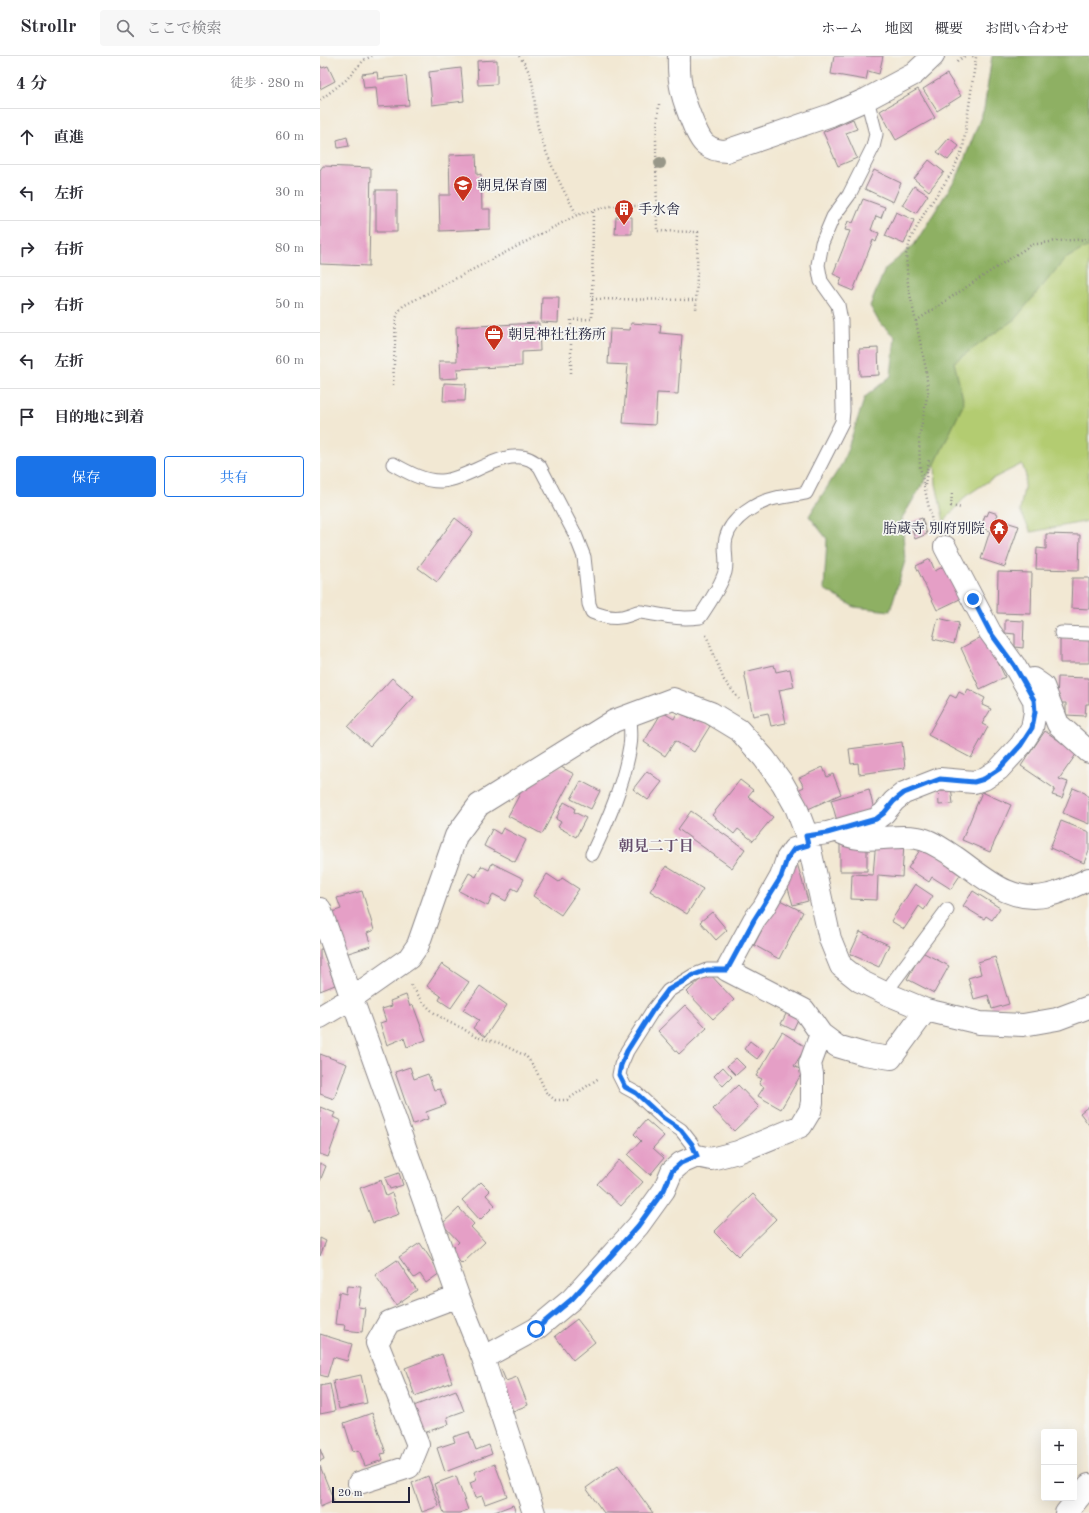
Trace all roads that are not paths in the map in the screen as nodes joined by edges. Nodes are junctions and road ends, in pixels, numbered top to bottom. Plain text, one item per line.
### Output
1 (679, 56) edge
2 (933, 56) edge
3 (867, 99) junction
4 (393, 464) dead end
5 (945, 547) road end
6 (1061, 633) dead end
7 (1089, 634) edge
8 (1021, 676) junction
9 (630, 715) junction
10 (1089, 752) edge
11 (837, 830) junction
12 (807, 841) junction
13 (592, 854) dead end
14 (1089, 880) edge
15 (320, 909) edge
16 (946, 910) dead end
17 (727, 970) junction
18 (885, 994) junction
19 (352, 998) junction
20 (1089, 1007) edge
21 (926, 1010) junction
22 (320, 1017) edge
23 (822, 1034) junction
24 (697, 1156) junction
25 (458, 1296) junction
26 (482, 1358) junction
27 (359, 1483) dead end
28 (1089, 1485) edge
29 (534, 1513) edge
30 (1066, 1513) edge

1 - 3 street
2 - 3 street
3 - 4 lane
5 - 8 street
6 - 7 lane
8 - 10 street
8 - 11 street
9 - 12 street
9 - 13 lane
9 - 19 street
11 - 12 street
11 - 14 street
12 - 17 street
12 - 18 street
15 - 19 street
16 - 18 lane
17 - 23 street
17 - 24 lane
18 - 21 street
19 - 22 street
19 - 25 street
20 - 21 street
21 - 23 street
23 - 24 street
24 - 26 street
25 - 26 street
25 - 27 street
26 - 29 street
28 - 30 street

